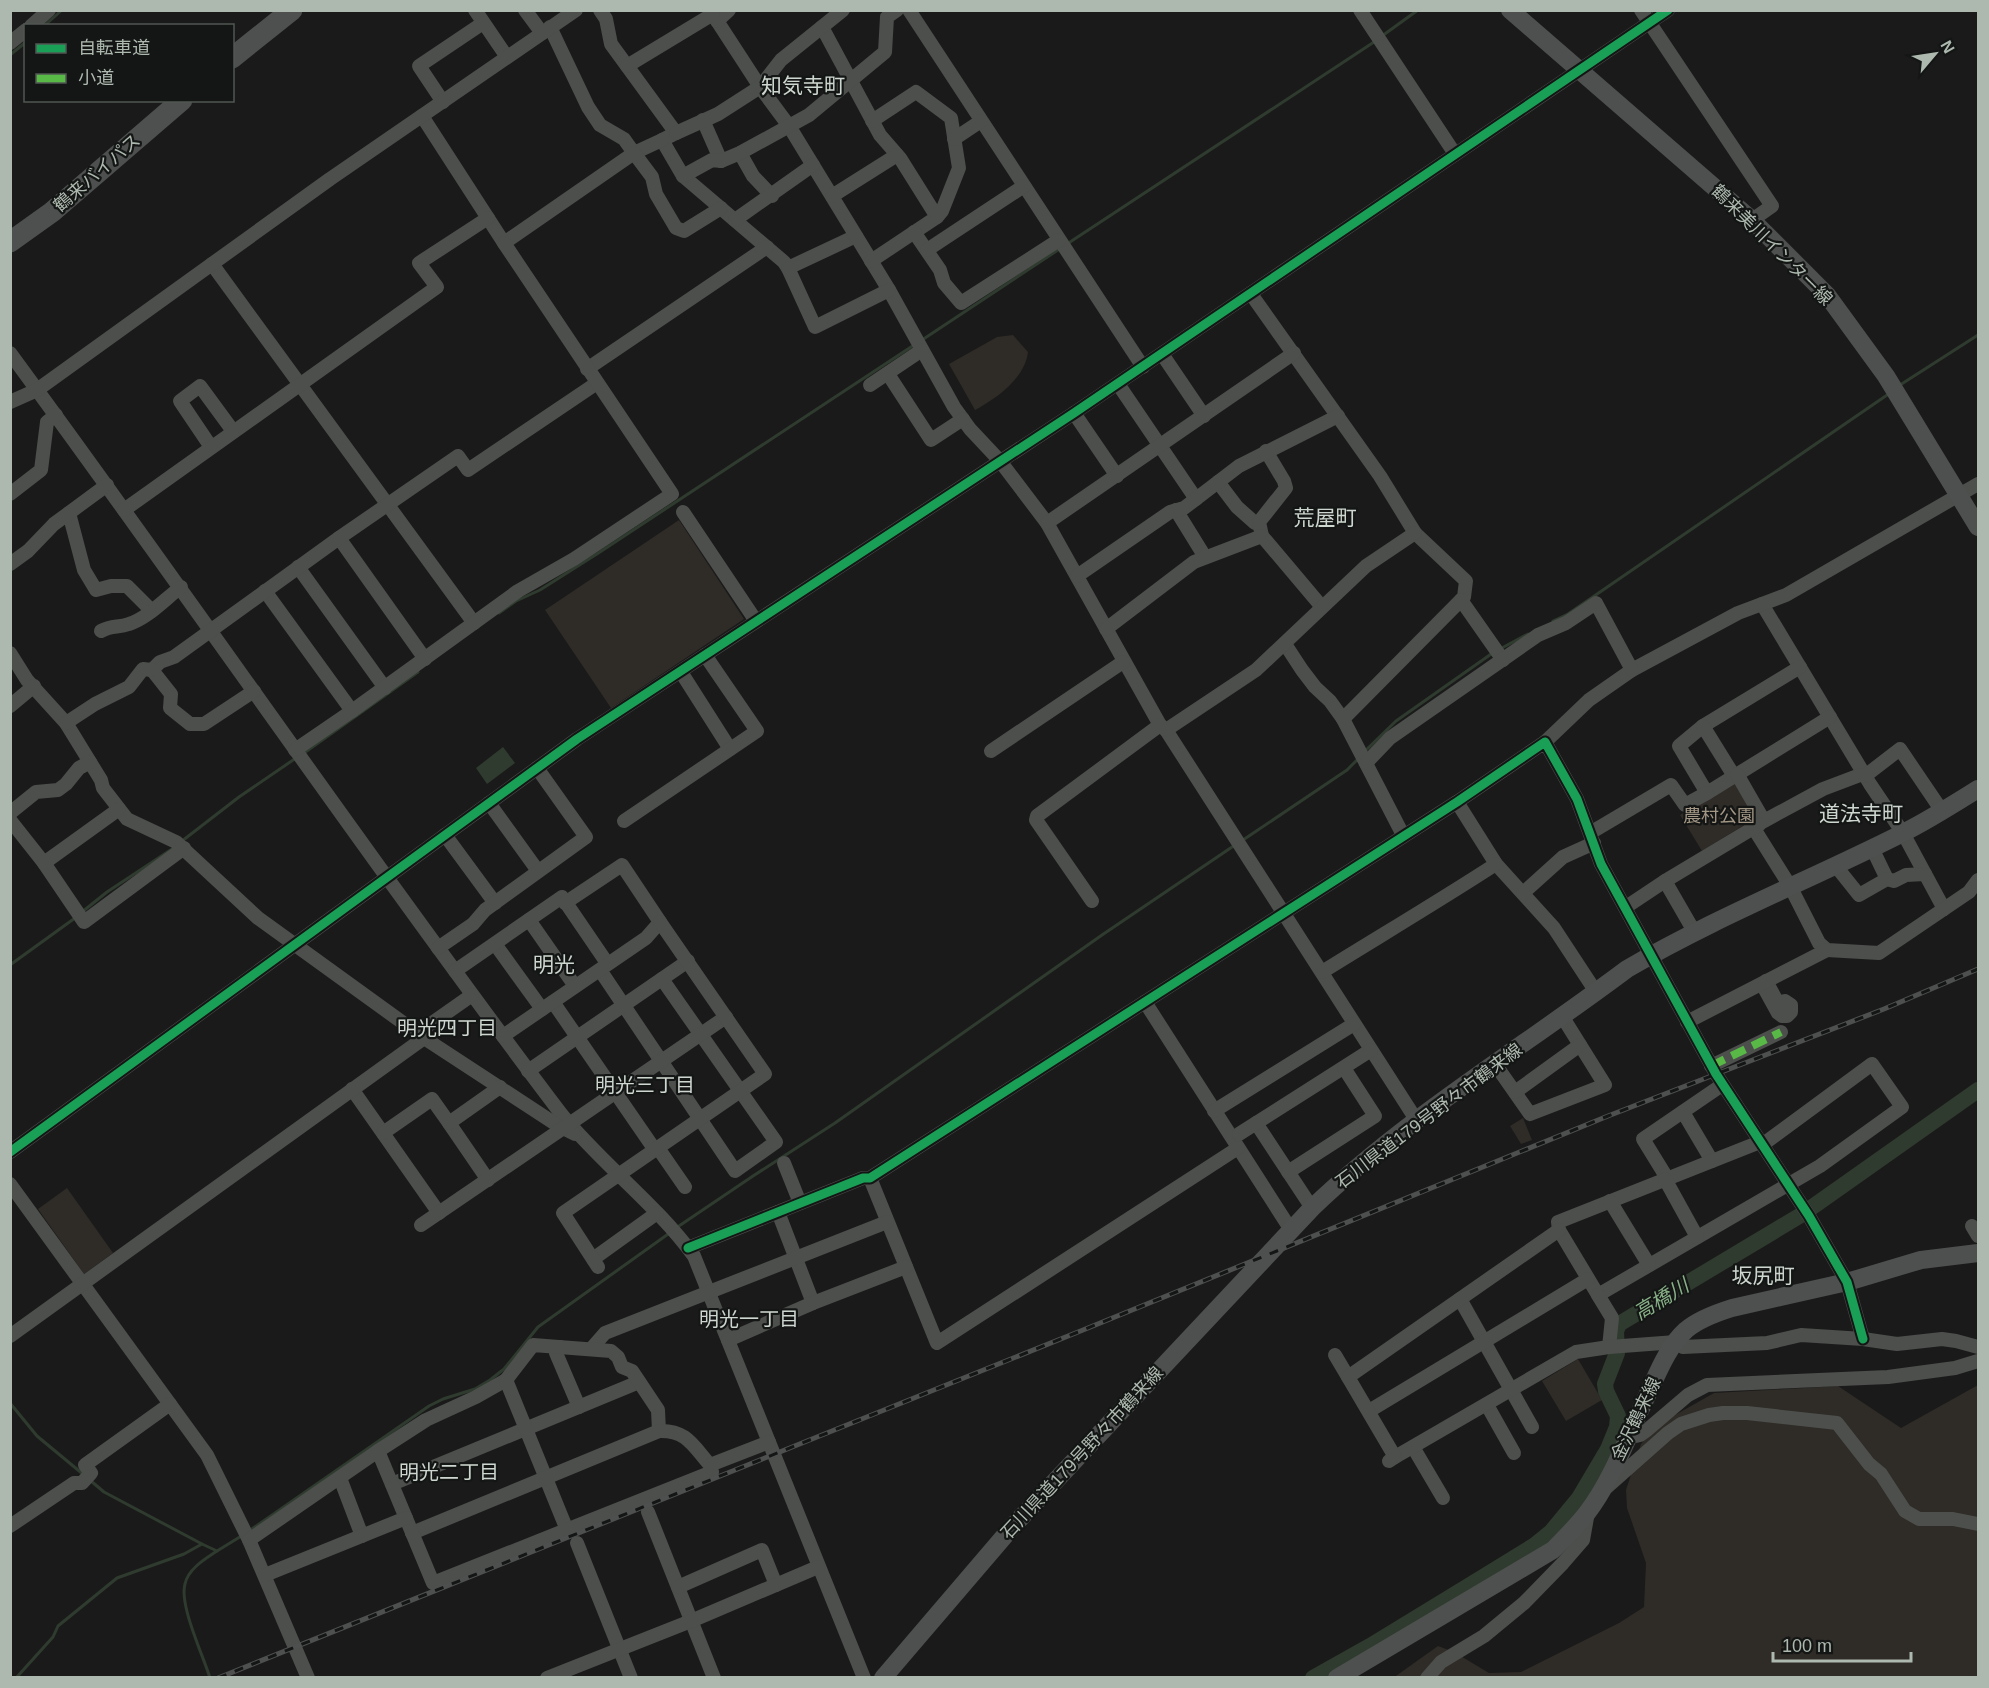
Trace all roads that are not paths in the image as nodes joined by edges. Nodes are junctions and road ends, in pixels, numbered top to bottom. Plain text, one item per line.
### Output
1 (49, 10) edge
2 (292, 10) edge
3 (475, 10) edge
4 (525, 10) edge
5 (576, 10) edge
6 (600, 10) edge
7 (729, 10) edge
8 (909, 10) edge
9 (1360, 10) edge
10 (1510, 10) edge
11 (1641, 10) edge
12 (1668, 10) edge
13 (889, 13) edge
14 (713, 15) edge
15 (831, 17) edge
16 (483, 23) junction
17 (1650, 23) junction
18 (33, 24) edge
19 (546, 30) junction
20 (24, 32) edge
21 (10, 43) edge
22 (234, 56) edge
23 (507, 57) junction
24 (627, 66) junction
25 (1580, 71) junction
26 (851, 81) junction
27 (760, 87) junction
28 (180, 102) edge
29 (443, 102) junction
30 (422, 116) junction
31 (703, 120) junction
32 (872, 121) junction
33 (981, 121) junction
34 (789, 126) junction
35 (676, 132) junction
36 (954, 139) junction
37 (662, 140) junction
38 (634, 153) junction
39 (740, 153) junction
40 (1455, 154) junction
41 (897, 155) junction
42 (722, 161) junction
43 (813, 165) junction
44 (682, 176) junction
45 (1023, 186) junction
46 (772, 196) junction
47 (832, 196) junction
48 (721, 208) junction
49 (937, 217) junction
50 (488, 218) junction
51 (735, 220) junction
52 (1752, 220) junction
53 (914, 232) junction
54 (856, 236) junction
55 (10, 242) edge
56 (504, 243) junction
57 (1062, 245) junction
58 (767, 247) junction
59 (927, 250) junction
60 (871, 261) junction
61 (212, 264) junction
62 (788, 268) junction
63 (889, 290) junction
64 (1251, 294) junction
65 (919, 344) junction
66 (10, 353) edge
67 (1294, 353) junction
68 (1162, 354) junction
69 (1143, 367) junction
70 (588, 369) junction
71 (888, 374) junction
72 (300, 383) junction
73 (597, 383) junction
74 (1118, 384) junction
75 (870, 386) dead end
76 (37, 390) junction
77 (10, 402) edge
78 (1074, 413) junction
79 (56, 415) junction
80 (1204, 416) junction
81 (1338, 416) junction
82 (963, 419) junction
83 (233, 431) junction
84 (1161, 446) junction
85 (211, 447) junction
86 (1266, 451) junction
87 (1000, 461) junction
88 (1117, 476) junction
89 (1218, 482) junction
90 (1978, 484) edge
91 (107, 485) junction
92 (10, 494) edge
93 (1959, 496) junction
94 (1196, 499) junction
95 (387, 504) junction
96 (124, 510) junction
97 (1176, 510) junction
98 (684, 512) dead end
99 (69, 513) junction
100 (1047, 523) junction
101 (1978, 527) edge
102 (1261, 529) junction
103 (1415, 533) junction
104 (339, 538) junction
105 (1205, 557) junction
106 (10, 564) edge
107 (298, 567) junction
108 (1077, 576) junction
109 (181, 587) junction
110 (265, 591) junction
111 (1461, 600) junction
112 (1762, 604) junction
113 (1323, 607) junction
114 (151, 610) junction
115 (756, 621) junction
116 (474, 623) junction
117 (1106, 629) junction
118 (101, 631) dead end
119 (211, 631) junction
120 (1285, 644) junction
121 (10, 653) edge
122 (705, 655) junction
123 (1500, 656) junction
124 (425, 659) junction
125 (1123, 662) junction
126 (1800, 667) junction
127 (153, 669) junction
128 (1632, 670) junction
129 (681, 672) junction
130 (34, 687) junction
131 (385, 688) junction
132 (254, 691) junction
133 (10, 706) edge
134 (352, 711) junction
135 (1830, 717) junction
136 (1343, 719) junction
137 (66, 723) junction
138 (1703, 726) junction
139 (1163, 727) junction
140 (1545, 742) junction
141 (730, 748) junction
142 (991, 751) dead end
143 (298, 754) junction
144 (1363, 758) junction
145 (90, 762) junction
146 (537, 768) junction
147 (1736, 775) junction
148 (1865, 776) junction
149 (1978, 789) edge
150 (1707, 793) junction
151 (1457, 802) junction
152 (489, 803) junction
153 (119, 809) junction
154 (1942, 811) junction
155 (10, 813) edge
156 (10, 820) edge
157 (624, 821) dead end
158 (1759, 824) junction
159 (1903, 833) junction
160 (445, 835) junction
161 (1403, 835) junction
162 (1592, 838) junction
163 (180, 845) junction
164 (1872, 848) junction
165 (44, 863) junction
166 (1496, 864) junction
167 (1835, 865) junction
168 (538, 871) junction
169 (1925, 874) junction
170 (387, 878) junction
171 (1887, 879) junction
172 (1978, 880) edge
173 (1665, 881) junction
174 (1790, 886) junction
175 (1522, 893) junction
176 (1092, 901) dead end
177 (495, 903) junction
178 (565, 903) junction
179 (1626, 907) junction
180 (1944, 909) junction
181 (1283, 914) junction
182 (529, 920) junction
183 (660, 922) junction
184 (1695, 933) junction
185 (495, 944) junction
186 (295, 945) junction
187 (438, 948) junction
188 (1827, 950) junction
189 (1650, 955) junction
190 (688, 961) junction
191 (605, 970) junction
192 (455, 971) junction
193 (1322, 972) junction
194 (662, 979) junction
195 (575, 986) junction
196 (1596, 992) junction
197 (472, 995) junction
198 (1145, 1002) junction
199 (623, 1005) junction
200 (547, 1006) junction
201 (1562, 1016) junction
202 (726, 1017) junction
203 (1687, 1022) junction
204 (1354, 1024) junction
205 (1781, 1032) dead end
206 (424, 1033) junction
207 (701, 1035) junction
208 (503, 1036) junction
209 (577, 1037) junction
210 (1580, 1046) junction
211 (1371, 1050) junction
212 (662, 1062) junction
213 (1495, 1064) junction
214 (1711, 1066) junction
215 (1344, 1068) junction
216 (528, 1071) junction
217 (1722, 1085) junction
218 (500, 1087) junction
219 (352, 1089) junction
220 (741, 1090) junction
221 (1515, 1092) junction
222 (615, 1094) junction
223 (1214, 1111) junction
224 (1683, 1112) junction
225 (700, 1118) junction
226 (1417, 1120) junction
227 (449, 1123) junction
228 (1256, 1123) junction
229 (570, 1130) junction
230 (383, 1134) junction
231 (1239, 1134) dead end
232 (1761, 1143) junction
233 (1238, 1148) junction
234 (656, 1149) junction
235 (10, 1152) edge
236 (1712, 1161) junction
237 (784, 1163) dead end
238 (1288, 1172) junction
239 (619, 1175) junction
240 (870, 1178) junction
241 (1666, 1179) junction
242 (488, 1180) junction
243 (10, 1184) edge
244 (1788, 1185) junction
245 (686, 1186) dead end
246 (1610, 1201) junction
247 (800, 1203) junction
248 (1312, 1208) junction
249 (778, 1212) junction
250 (438, 1213) junction
251 (657, 1213) junction
252 (887, 1222) junction
253 (421, 1225) dead end
254 (1291, 1230) junction
255 (1559, 1230) junction
256 (1697, 1237) junction
257 (688, 1248) junction
258 (1978, 1253) edge
259 (796, 1259) junction
260 (1649, 1265) junction
261 (906, 1267) junction
262 (1588, 1279) junction
263 (1847, 1282) junction
264 (82, 1284) junction
265 (708, 1292) junction
266 (1598, 1295) junction
267 (1460, 1299) junction
268 (813, 1303) junction
269 (10, 1336) edge
270 (1863, 1339) junction
271 (728, 1340) junction
272 (1676, 1342) junction
273 (1484, 1343) junction
274 (1614, 1346) junction
275 (560, 1347) junction
276 (1978, 1347) edge
277 (591, 1349) junction
278 (1335, 1355) dead end
279 (1978, 1361) edge
280 (1348, 1377) junction
281 (506, 1380) junction
282 (639, 1382) junction
283 (1511, 1390) junction
284 (170, 1404) junction
285 (1486, 1405) junction
286 (579, 1407) junction
287 (1369, 1411) junction
288 (1532, 1426) dead end
289 (526, 1429) junction
290 (659, 1431) junction
291 (1627, 1438) junction
292 (769, 1442) junction
293 (1413, 1447) junction
294 (378, 1451) junction
295 (1514, 1453) dead end
296 (710, 1465) junction
297 (340, 1478) junction
298 (546, 1478) junction
299 (392, 1484) junction
300 (1601, 1493) junction
301 (1443, 1498) dead end
302 (648, 1512) dead end
303 (1588, 1512) junction
304 (406, 1518) junction
305 (1978, 1524) edge
306 (10, 1526) edge
307 (567, 1530) junction
308 (412, 1533) junction
309 (247, 1535) junction
310 (362, 1536) junction
311 (577, 1543) dead end
312 (818, 1567) junction
313 (265, 1575) junction
314 (776, 1585) junction
315 (678, 1587) junction
316 (691, 1621) junction
317 (619, 1648) junction
318 (308, 1677) edge
319 (547, 1677) edge
320 (631, 1677) edge
321 (714, 1677) edge
322 (864, 1677) edge
323 (883, 1677) edge
324 (1337, 1677) edge
325 (1427, 1677) edge

1 - 18 street
2 - 22 highway
3 - 16 street
4 - 19 street
5 - 19 street
6 - 24 street
7 - 14 street
8 - 33 street
9 - 40 street
10 - 25 main road, 鶴来美川インター線
11 - 17 street
12 - 17 street
13 - 26 street
14 - 24 street
14 - 27 street
15 - 26 street
15 - 27 street
16 - 23 street
16 - 29 street
17 - 25 street
17 - 52 street
19 - 23 street
19 - 38 street
20 - 21 street
23 - 29 street
24 - 35 street
25 - 40 street
25 - 52 main road, 鶴来美川インター線
26 - 32 street
26 - 34 street
27 - 31 street
27 - 34 street
28 - 55 highway, 鶴来バイパス
29 - 30 street
30 - 50 street
30 - 61 street
31 - 35 street
31 - 42 street
32 - 36 street
32 - 41 street
33 - 36 street
33 - 45 street
34 - 39 street
34 - 43 street
35 - 37 street
36 - 49 street
37 - 38 street
37 - 44 street
38 - 48 street
38 - 56 street
39 - 42 street
39 - 46 street
40 - 64 street
41 - 47 street
41 - 49 street
42 - 44 street
43 - 46 street
43 - 47 street
44 - 48 street
45 - 57 street
45 - 59 street
46 - 51 street
47 - 54 street
48 - 51 street
49 - 53 street
50 - 56 street
50 - 72 street
51 - 58 street
52 - 93 main road, 鶴来美川インター線
53 - 59 street
53 - 60 street
54 - 60 street
54 - 62 street
56 - 70 street
57 - 59 street
57 - 69 street
58 - 62 street
58 - 70 street
60 - 63 street
61 - 72 street
61 - 76 street
62 - 63 street
63 - 65 street
64 - 67 street
64 - 68 street
65 - 71 street
65 - 82 street
66 - 76 street
67 - 80 street
67 - 81 street
68 - 69 street
68 - 80 street
69 - 74 street
70 - 73 street
71 - 75 street
71 - 82 street
72 - 83 street
72 - 95 street
73 - 95 street
73 - 116 street
74 - 78 street
74 - 84 street
76 - 77 street
76 - 79 street
78 - 87 street
78 - 88 street
79 - 91 street
79 - 92 street
80 - 84 street
81 - 86 street
81 - 103 street
82 - 87 street
83 - 85 street
83 - 85 street
84 - 88 street
84 - 94 street
85 - 96 street
86 - 89 street
86 - 102 street
87 - 100 street
87 - 115 street
88 - 100 street
89 - 94 street
89 - 102 street
90 - 93 street
91 - 96 street
91 - 99 street
93 - 101 main road, 鶴来美川インター線
93 - 112 street
94 - 97 street
95 - 104 street
95 - 116 street
96 - 109 street
97 - 105 street
97 - 108 street
98 - 115 street
99 - 106 street
99 - 114 street
100 - 108 street
102 - 105 street
102 - 113 street
103 - 111 street
103 - 113 street
104 - 107 street
104 - 124 street
105 - 117 street
107 - 110 street
107 - 131 street
108 - 117 street
109 - 114 street
109 - 119 street
110 - 119 street
110 - 134 street
111 - 123 street
111 - 136 street
112 - 126 street
112 - 128 street
113 - 120 street
114 - 118 street
115 - 122 street
116 - 124 street
117 - 125 street
119 - 127 street
119 - 132 street
120 - 136 street
120 - 139 street
121 - 130 street
122 - 129 street
122 - 141 street
123 - 128 street
123 - 144 street
124 - 131 street
125 - 139 street
125 - 142 street
126 - 135 street
126 - 138 street
127 - 132 street
127 - 137 street
128 - 140 street
129 - 141 street
129 - 146 street
130 - 133 street
130 - 137 street
131 - 134 street
132 - 143 street
134 - 143 street
135 - 147 street
135 - 148 street
136 - 144 street
137 - 145 street
138 - 147 street
138 - 150 street
139 - 176 street
139 - 181 street
140 - 151 street
140 - 162 street
141 - 157 street
143 - 170 street
144 - 161 street
145 - 153 street
145 - 155 street
146 - 152 street
146 - 168 street
147 - 150 street
147 - 158 street
148 - 154 street
148 - 158 street
148 - 159 street
149 - 154 main road, 石川県道179号野々市鶴来線
150 - 162 street
151 - 161 street
151 - 166 street
152 - 160 street
152 - 168 street
153 - 163 street
153 - 165 street
154 - 159 main road, 石川県道179号野々市鶴来線
156 - 165 street
158 - 173 street
158 - 174 street
159 - 164 main road, 石川県道179号野々市鶴来線
159 - 169 street
160 - 170 street
160 - 177 street
161 - 181 street
162 - 175 street
162 - 179 street
163 - 165 street
163 - 186 street
164 - 167 main road, 石川県道179号野々市鶴来線
164 - 171 street
166 - 175 street
166 - 193 street
167 - 171 street
167 - 174 main road, 石川県道179号野々市鶴来線
168 - 177 street
169 - 171 street
169 - 180 street
170 - 186 street
170 - 187 street
172 - 180 street
173 - 179 street
173 - 184 street
174 - 184 main road, 石川県道179号野々市鶴来線
174 - 188 street
175 - 196 street
177 - 187 street
178 - 182 street
178 - 183 street
178 - 191 street
179 - 189 street
180 - 188 street
181 - 193 street
181 - 198 street
182 - 185 street
182 - 195 street
183 - 190 street
183 - 191 street
184 - 189 main road, 石川県道179号野々市鶴来線
185 - 192 street
185 - 200 street
186 - 206 street
186 - 235 street
187 - 192 street
188 - 203 street
189 - 196 main road, 石川県道179号野々市鶴来線
189 - 203 street
190 - 194 street
190 - 202 street
191 - 195 street
191 - 199 street
192 - 197 street
193 - 204 street
194 - 199 street
194 - 207 street
195 - 200 street
196 - 201 main road, 石川県道179号野々市鶴来線
197 - 206 street
197 - 208 street
198 - 223 street
198 - 240 street
199 - 209 street
199 - 212 street
200 - 208 street
200 - 209 street
201 - 210 street
201 - 213 main road, 石川県道179号野々市鶴来線
202 - 207 street
202 - 220 street
203 - 214 street
204 - 211 street
204 - 223 street
205 - 214 street
206 - 218 street
206 - 219 street
207 - 212 street
207 - 220 street
208 - 216 street
209 - 216 street
209 - 222 street
210 - 221 street
210 - 221 street
211 - 215 street
211 - 226 street
212 - 222 street
212 - 225 street
213 - 221 street
213 - 226 main road, 石川県道179号野々市鶴来線
214 - 217 street
215 - 228 street
215 - 238 street
216 - 229 street
217 - 224 street
217 - 232 street
218 - 227 street
218 - 229 street
219 - 230 street
219 - 264 street
220 - 225 street
220 - 225 street
222 - 229 street
222 - 234 street
223 - 233 street
224 - 236 street
224 - 241 street
225 - 234 street
226 - 248 main road, 石川県道179号野々市鶴来線
227 - 230 street
227 - 242 street
228 - 231 street
228 - 238 street
229 - 239 street
229 - 242 street
230 - 250 street
232 - 236 street
232 - 244 street
232 - 244 street
233 - 254 street
233 - 261 street
234 - 239 street
234 - 245 street
236 - 241 street
237 - 247 street
238 - 248 street
239 - 251 street
239 - 251 street
240 - 247 street
240 - 252 street
241 - 246 street
241 - 256 street
242 - 250 street
243 - 264 street
244 - 256 street
244 - 263 street
246 - 255 street
246 - 260 street
247 - 249 street
248 - 254 main road, 石川県道179号野々市鶴来線
249 - 257 street
249 - 259 street
250 - 253 street
251 - 257 street
252 - 259 street
252 - 261 street
254 - 323 main road, 石川県道179号野々市鶴来線
255 - 262 street
255 - 267 street
256 - 260 street
257 - 265 street
258 - 263 main road, 金沢鶴来線
259 - 265 street
259 - 268 street
260 - 266 street
261 - 268 street
262 - 266 street
262 - 273 street
263 - 270 street
263 - 272 main road, 金沢鶴来線
264 - 269 street
264 - 284 street
265 - 271 street
265 - 277 street
266 - 274 street
267 - 273 street
267 - 280 street
268 - 271 street
270 - 272 street
270 - 276 street
271 - 292 street
272 - 274 street
272 - 291 main road, 金沢鶴来線
273 - 283 street
273 - 287 street
274 - 283 street
275 - 277 street
275 - 281 street
275 - 286 street
277 - 282 street
278 - 280 street
279 - 291 street
280 - 287 street
281 - 289 street
281 - 294 street
282 - 286 street
282 - 290 street
283 - 285 street
283 - 288 street
284 - 306 street
284 - 309 street
285 - 293 street
285 - 295 street
286 - 289 street
287 - 293 street
289 - 298 street
289 - 299 street
290 - 296 street
290 - 298 street
291 - 300 main road, 金沢鶴来線
292 - 296 street
292 - 312 street
293 - 301 street
294 - 297 street
294 - 299 street
296 - 307 street
297 - 309 street
297 - 310 street
298 - 307 street
298 - 308 street
299 - 304 street
300 - 303 main road, 金沢鶴来線
300 - 305 street
302 - 315 street
303 - 324 main road, 金沢鶴来線
303 - 325 street
304 - 308 street
304 - 310 street
307 - 308 street
309 - 313 street
310 - 313 street
311 - 317 street
312 - 314 street
312 - 322 street
313 - 318 street
314 - 315 street
314 - 316 street
315 - 316 street
316 - 317 street
316 - 321 street
317 - 319 street
317 - 320 street

